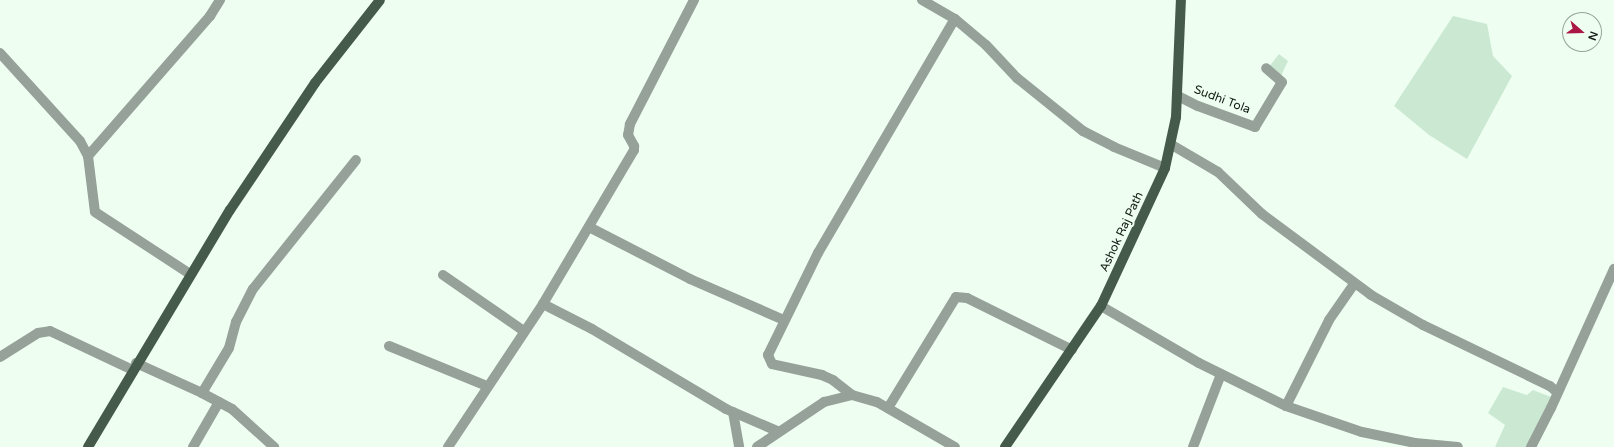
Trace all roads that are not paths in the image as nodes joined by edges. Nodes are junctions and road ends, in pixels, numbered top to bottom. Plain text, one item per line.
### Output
1 (220, 0) edge
2 (380, 0) edge
3 (694, 0) edge
4 (922, 0) edge
5 (1181, 0) edge
6 (955, 19) junction
7 (0, 53) edge
8 (1266, 68) dead end
9 (1178, 96) junction
10 (1172, 145) junction
11 (88, 156) junction
12 (356, 160) dead end
13 (1165, 168) junction
14 (589, 227) junction
15 (1614, 269) edge
16 (190, 274) junction
17 (443, 275) dead end
18 (1354, 284) junction
19 (543, 304) junction
20 (1101, 306) junction
21 (784, 320) junction
22 (524, 331) junction
23 (389, 346) dead end
24 (1072, 350) junction
25 (0, 357) edge
26 (134, 367) junction
27 (1221, 374) junction
28 (487, 386) junction
29 (1557, 392) junction
30 (202, 393) junction
31 (852, 395) junction
32 (219, 402) junction
33 (1286, 406) junction
34 (888, 408) junction
35 (733, 412) junction
36 (777, 431) junction
37 (88, 447) edge
38 (193, 447) edge
39 (274, 447) edge
40 (448, 447) edge
41 (739, 447) edge
42 (757, 447) edge
43 (955, 447) edge
44 (1005, 447) edge
45 (1193, 447) edge
46 (1458, 447) edge
47 (1531, 447) edge

1 - 11 street
2 - 16 main road
3 - 14 street
4 - 6 street
5 - 9 main road, Ashok Raj Path
6 - 13 street
6 - 21 street
7 - 11 street
8 - 9 street, Sudhi Tola
9 - 10 main road, Ashok Raj Path
10 - 13 main road, Ashok Raj Path
10 - 18 street
11 - 16 street
12 - 30 street
13 - 20 main road, Ashok Raj Path
14 - 19 street
14 - 21 street
15 - 29 street
16 - 26 main road
17 - 22 street
18 - 29 street
18 - 33 street
19 - 22 street
19 - 35 street
20 - 24 main road, Ashok Raj Path
20 - 27 street
21 - 31 street
22 - 28 street
23 - 28 street
24 - 34 street
24 - 44 main road, Ashok Raj Path
25 - 26 street
26 - 30 street
26 - 37 main road
27 - 33 street
27 - 45 street
28 - 40 street
29 - 47 street
30 - 32 street
31 - 34 street
31 - 36 street
32 - 38 street
32 - 39 street
33 - 46 street
34 - 43 street
35 - 36 street
35 - 41 street
36 - 42 street

